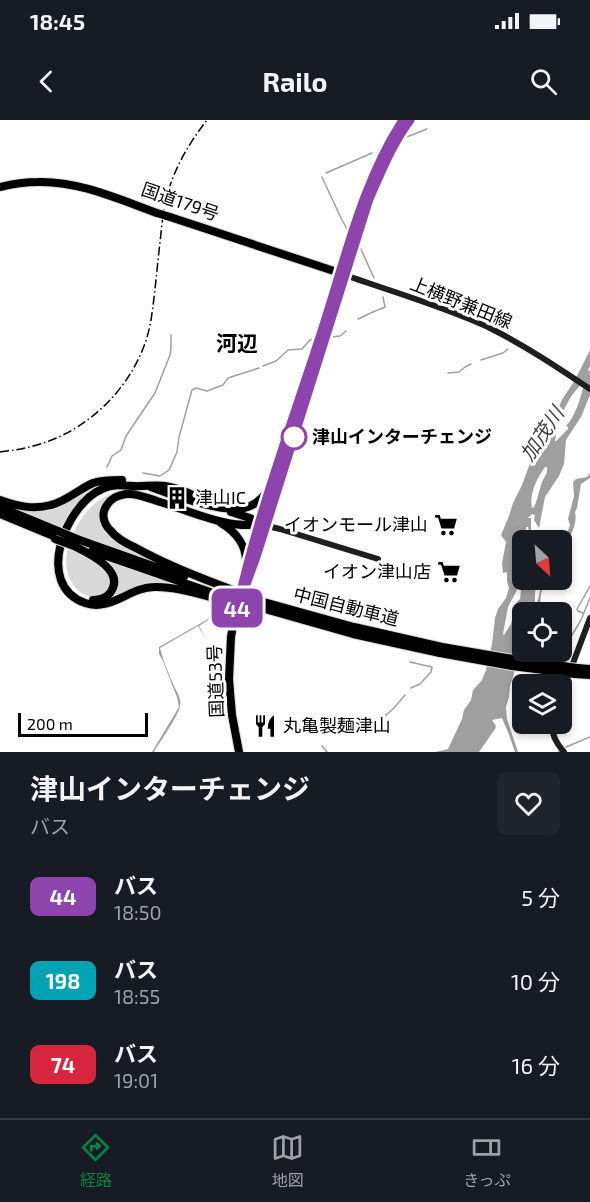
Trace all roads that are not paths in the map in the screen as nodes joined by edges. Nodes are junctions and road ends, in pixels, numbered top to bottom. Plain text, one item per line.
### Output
1 (403, 120) edge
2 (410, 120) edge
3 (0, 187) edge
4 (342, 274) junction
5 (590, 389) edge
6 (275, 474) junction
7 (132, 486) junction
8 (148, 486) junction
9 (164, 486) junction
10 (143, 497) junction
11 (161, 497) junction
12 (0, 500) edge
13 (193, 506) junction
14 (216, 506) junction
15 (0, 507) edge
16 (238, 514) junction
17 (0, 515) edge
18 (210, 518) junction
19 (228, 522) junction
20 (263, 525) junction
21 (57, 535) junction
22 (75, 543) junction
23 (378, 559) dead end
24 (243, 579) junction
25 (233, 598) junction
26 (590, 618) edge
27 (590, 669) edge
28 (576, 671) junction
29 (569, 674) edge
30 (590, 675) edge
31 (553, 734) edge
32 (239, 752) edge
33 (564, 752) edge

1 - 4 highway, 国道53号
2 - 4 highway, 国道53号
3 - 4 highway, 国道179号, bridge
4 - 5 main road, 上横野兼田線
4 - 6 highway, 国道53号
4 - 20 highway, 国道53号
6 - 14 highway
6 - 20 highway, 国道53号
7 - 8 highway
7 - 9 highway
7 - 10 highway
7 - 11 highway
7 - 12 highway
7 - 22 highway
7 - 25 highway
8 - 9 highway
8 - 11 highway
8 - 14 highway
9 - 14 highway
10 - 11 highway
10 - 18 highway
10 - 25 highway
11 - 13 highway
13 - 14 highway
13 - 16 highway
13 - 18 highway
13 - 19 highway
14 - 16 highway
15 - 21 highway, 中国自動車道
16 - 20 highway
17 - 21 highway, 中国自動車道
18 - 19 highway
18 - 24 highway
19 - 20 highway
20 - 23 main road
20 - 24 highway, 国道53号
20 - 25 highway, 国道53号
21 - 22 highway, 中国自動車道, bridge
22 - 25 highway, 中国自動車道
24 - 25 highway, 国道53号
25 - 28 highway, 中国自動車道, bridge
25 - 32 highway, 国道53号
26 - 29 main road
27 - 28 highway, 中国自動車道
28 - 30 highway, 中国自動車道
31 - 33 main road

